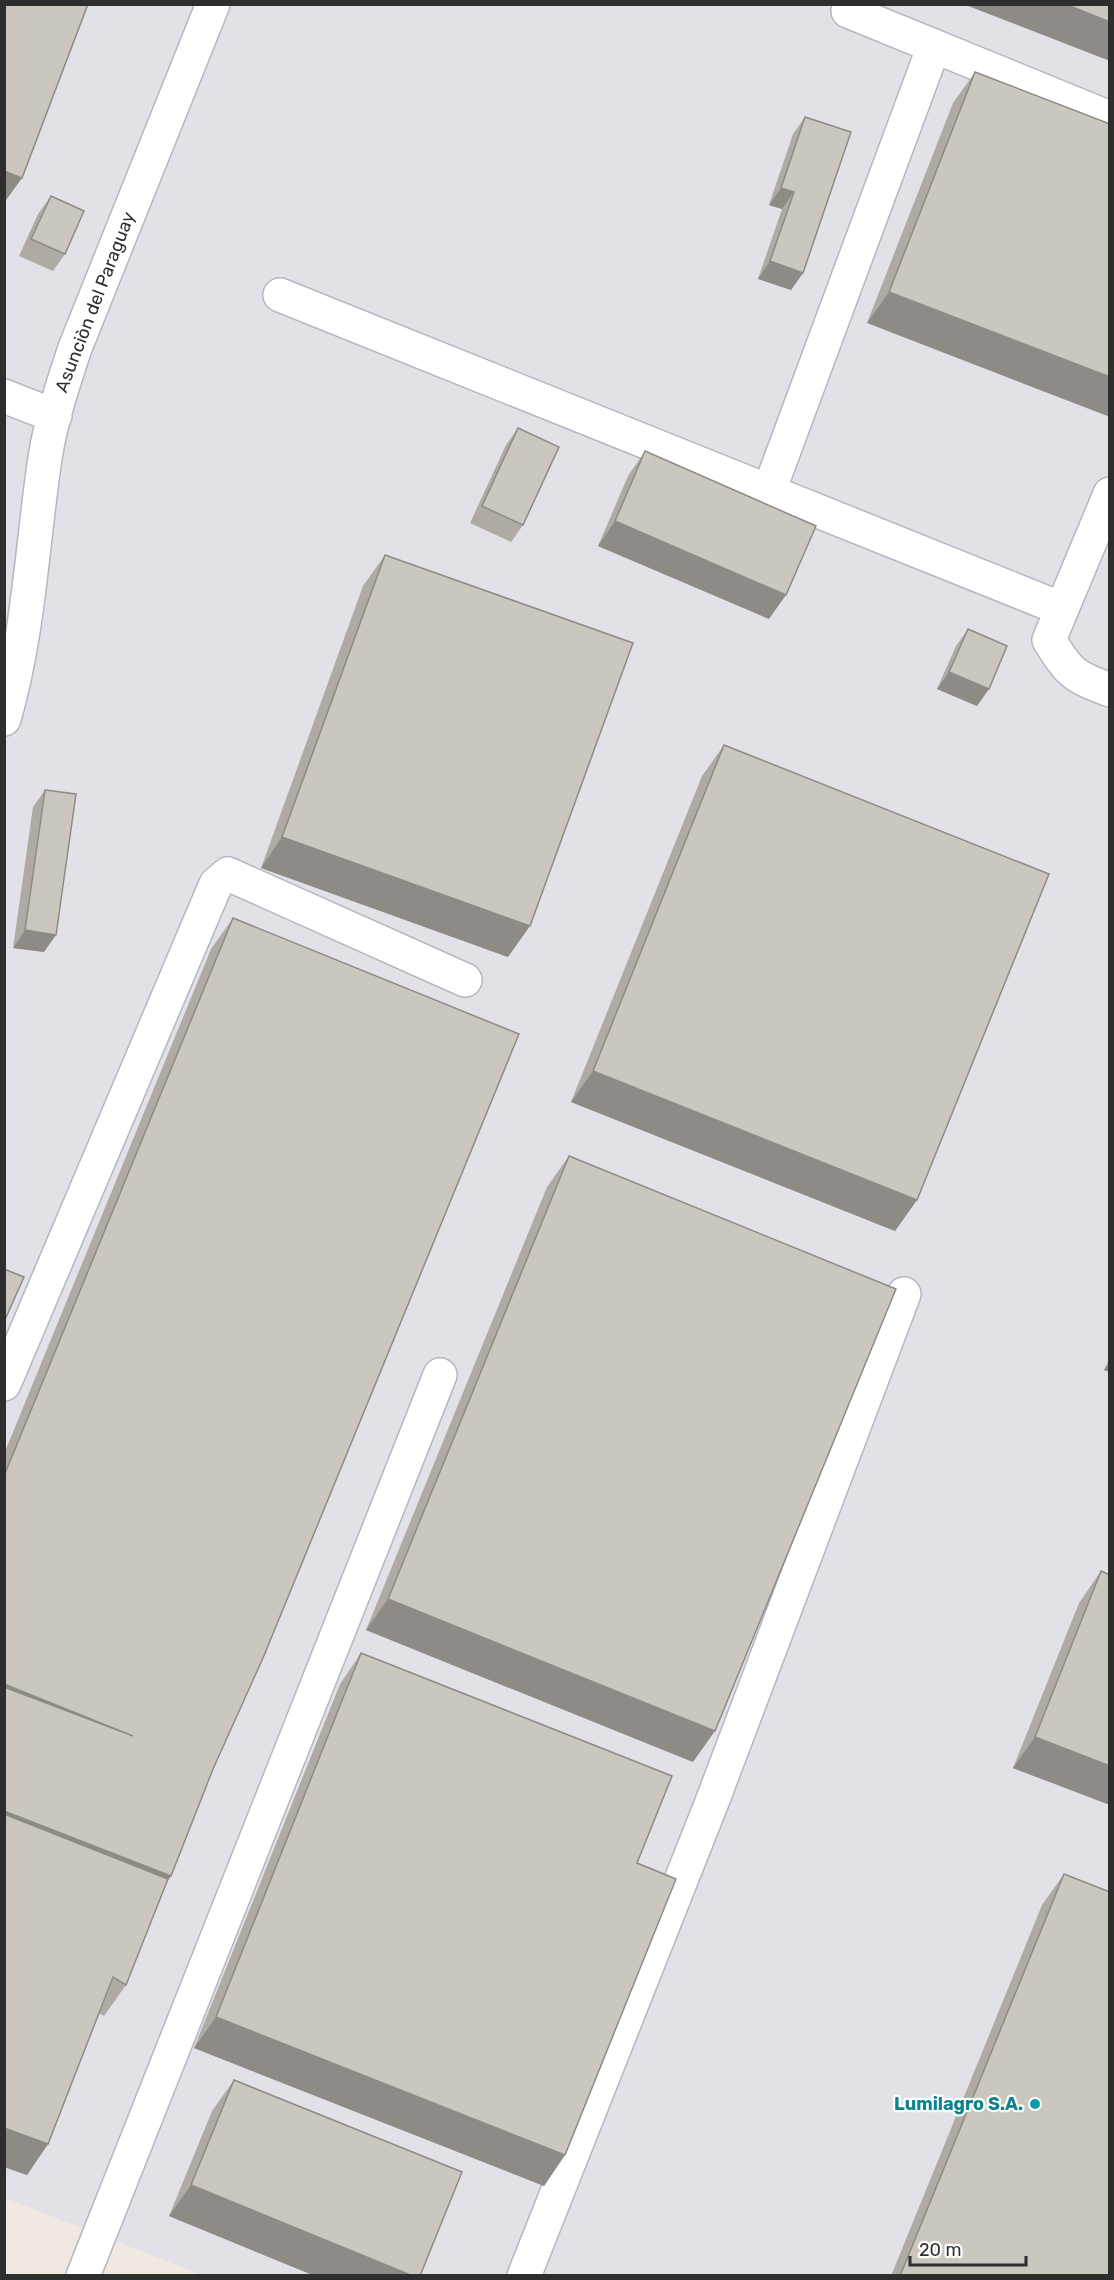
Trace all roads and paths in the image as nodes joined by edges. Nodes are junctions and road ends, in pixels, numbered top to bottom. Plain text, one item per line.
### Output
1 (213, 4) edge
2 (848, 11) dead end
3 (934, 46) junction
4 (1110, 118) edge
5 (280, 295) dead end
6 (4, 396) edge
7 (55, 416) junction
8 (769, 491) junction
9 (1110, 494) edge
10 (1062, 609) junction
11 (1110, 690) edge
12 (4, 719) edge
13 (465, 980) dead end
14 (904, 1294) dead end
15 (440, 1375) dead end
16 (4, 1384) edge
17 (83, 2276) edge
18 (524, 2276) edge

1 - 7 street, Asunciòn del Paraguay
2 - 3 street
3 - 4 street
3 - 8 street
5 - 8 street
6 - 7 street
7 - 12 street, Asunciòn del Paraguay
8 - 10 street
9 - 10 street
10 - 11 street
13 - 16 street
14 - 18 street
15 - 17 street

